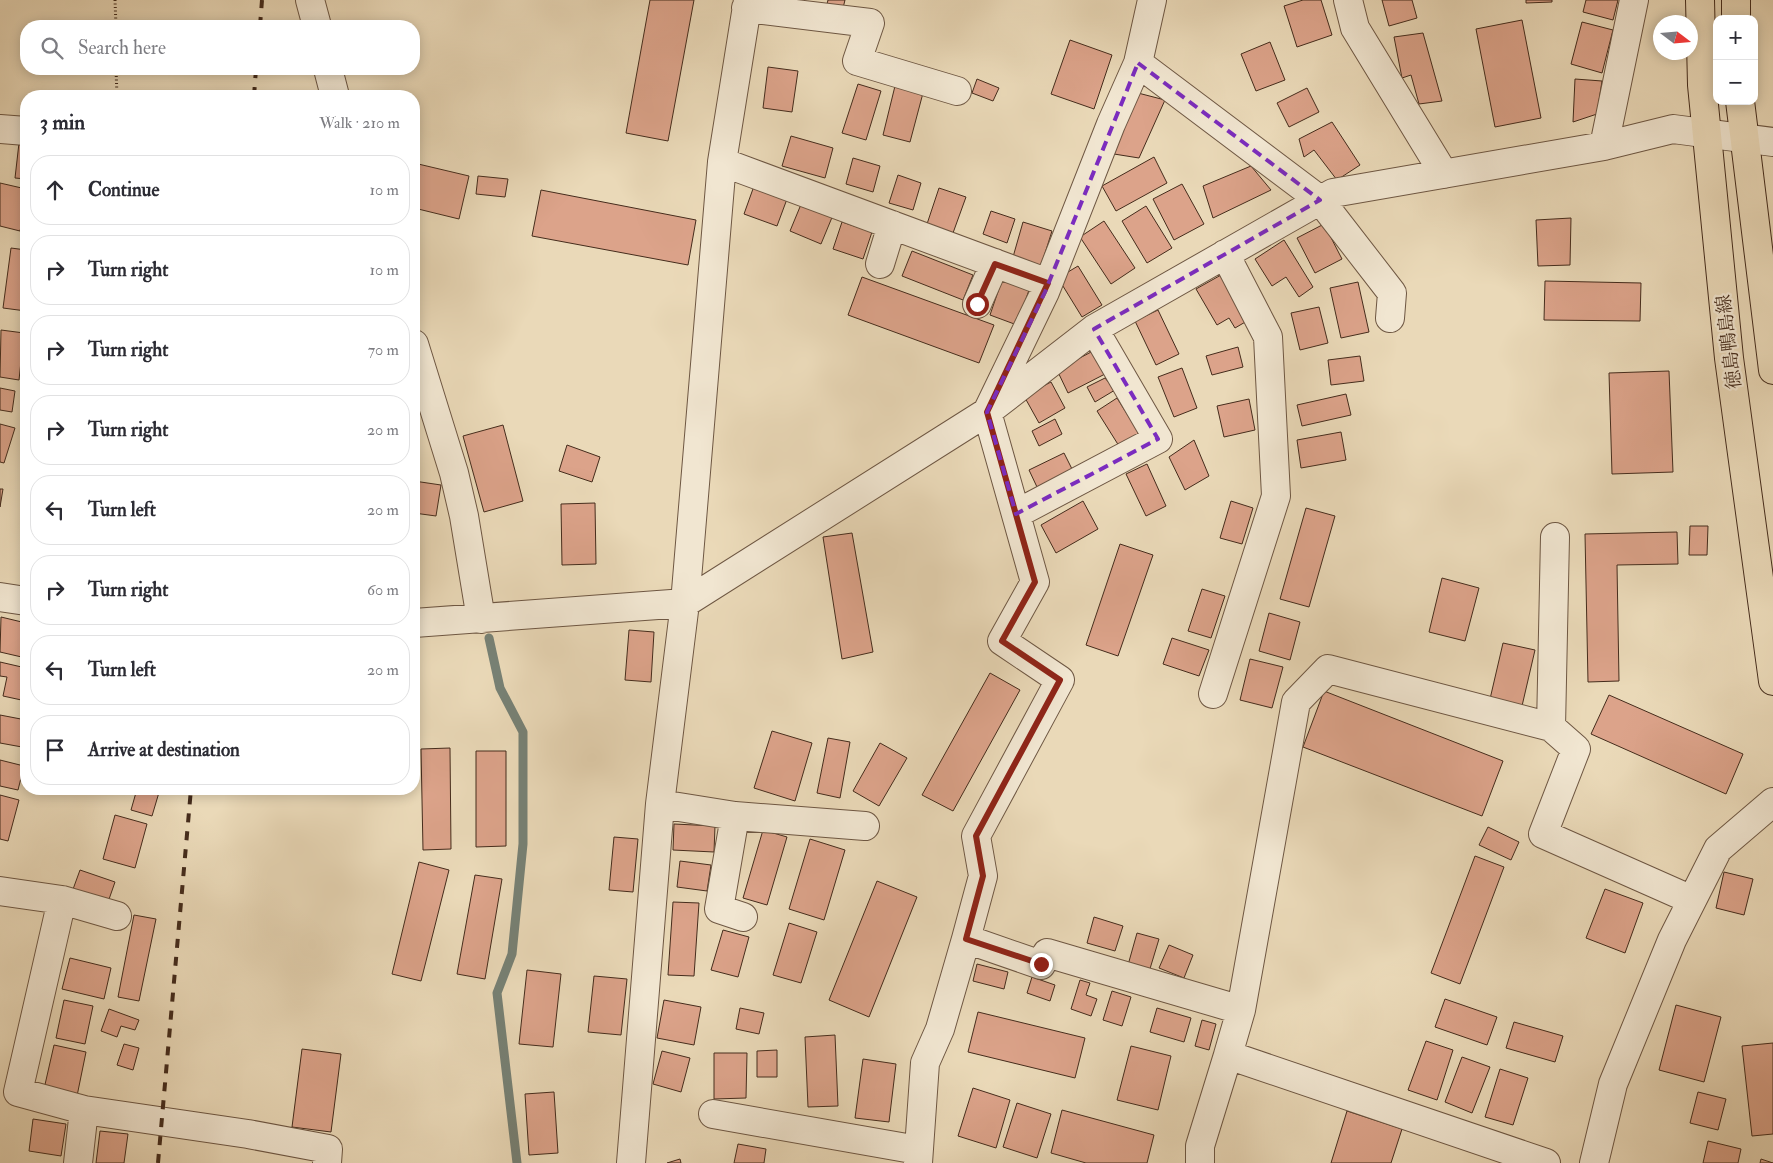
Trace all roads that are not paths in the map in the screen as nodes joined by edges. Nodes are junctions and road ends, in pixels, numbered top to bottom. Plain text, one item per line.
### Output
1 (310, 0) edge
2 (1152, 0) edge
3 (1348, 0) edge
4 (1634, 0) edge
5 (1700, 0) edge
6 (1736, 0) edge
7 (747, 4) edge
8 (1736, 15) edge
9 (315, 20) edge
10 (1138, 62) junction
11 (330, 75) edge
12 (333, 90) edge
13 (957, 91) dead end
14 (1740, 105) edge
15 (0, 129) edge
16 (20, 131) edge
17 (1706, 134) junction
18 (1743, 139) junction
19 (1773, 142) edge
20 (1604, 146) junction
21 (722, 162) junction
22 (1444, 174) junction
23 (1320, 200) junction
24 (892, 225) junction
25 (1225, 254) junction
26 (880, 264) dead end
27 (995, 264) junction
28 (1048, 283) junction
29 (977, 304) dead end
30 (1390, 318) dead end
31 (1094, 329) junction
32 (420, 363) edge
33 (1773, 370) edge
34 (987, 412) junction
35 (1016, 514) junction
36 (1555, 537) dead end
37 (0, 598) edge
38 (20, 600) edge
39 (685, 603) junction
40 (480, 619) junction
41 (420, 623) edge
42 (1773, 681) edge
43 (1213, 694) dead end
44 (1551, 727) junction
45 (1773, 802) edge
46 (660, 804) junction
47 (735, 816) junction
48 (865, 826) dead end
49 (0, 891) edge
50 (62, 900) junction
51 (1692, 900) junction
52 (117, 916) dead end
53 (743, 917) dead end
54 (966, 939) junction
55 (1241, 1010) junction
56 (1228, 1055) junction
57 (84, 1110) junction
58 (713, 1114) dead end
59 (918, 1157) edge
60 (78, 1163) edge
61 (327, 1163) edge
62 (631, 1163) edge
63 (1200, 1163) edge
64 (1546, 1163) edge
65 (1594, 1163) edge

1 - 9 street
2 - 10 street
3 - 22 street
4 - 20 street
5 - 17 main road, 徳島鴨島線
6 - 8 main road
7 - 13 street
7 - 21 street
10 - 23 street
10 - 28 street
11 - 12 street
14 - 18 main road
15 - 16 street
17 - 18 street
17 - 20 street
17 - 42 main road, 徳島鴨島線
18 - 19 street
18 - 33 main road
20 - 22 street
21 - 24 street
21 - 39 street
22 - 23 street
23 - 25 street
23 - 30 street
24 - 26 street
24 - 27 street
25 - 31 street
25 - 43 street
27 - 28 street
27 - 29 street
28 - 34 street
31 - 34 street
31 - 35 street
32 - 40 street
34 - 35 street
34 - 39 street
35 - 54 street
36 - 44 street
37 - 38 street
39 - 40 street
39 - 46 street
40 - 41 street
44 - 51 street
44 - 55 street
45 - 51 street
46 - 47 street
46 - 62 street
47 - 48 street
47 - 53 street
49 - 50 street
50 - 52 street
50 - 57 street
51 - 65 street
54 - 55 street
54 - 59 street
55 - 56 street
56 - 63 street
56 - 64 street
57 - 60 street
57 - 61 street
58 - 59 street

